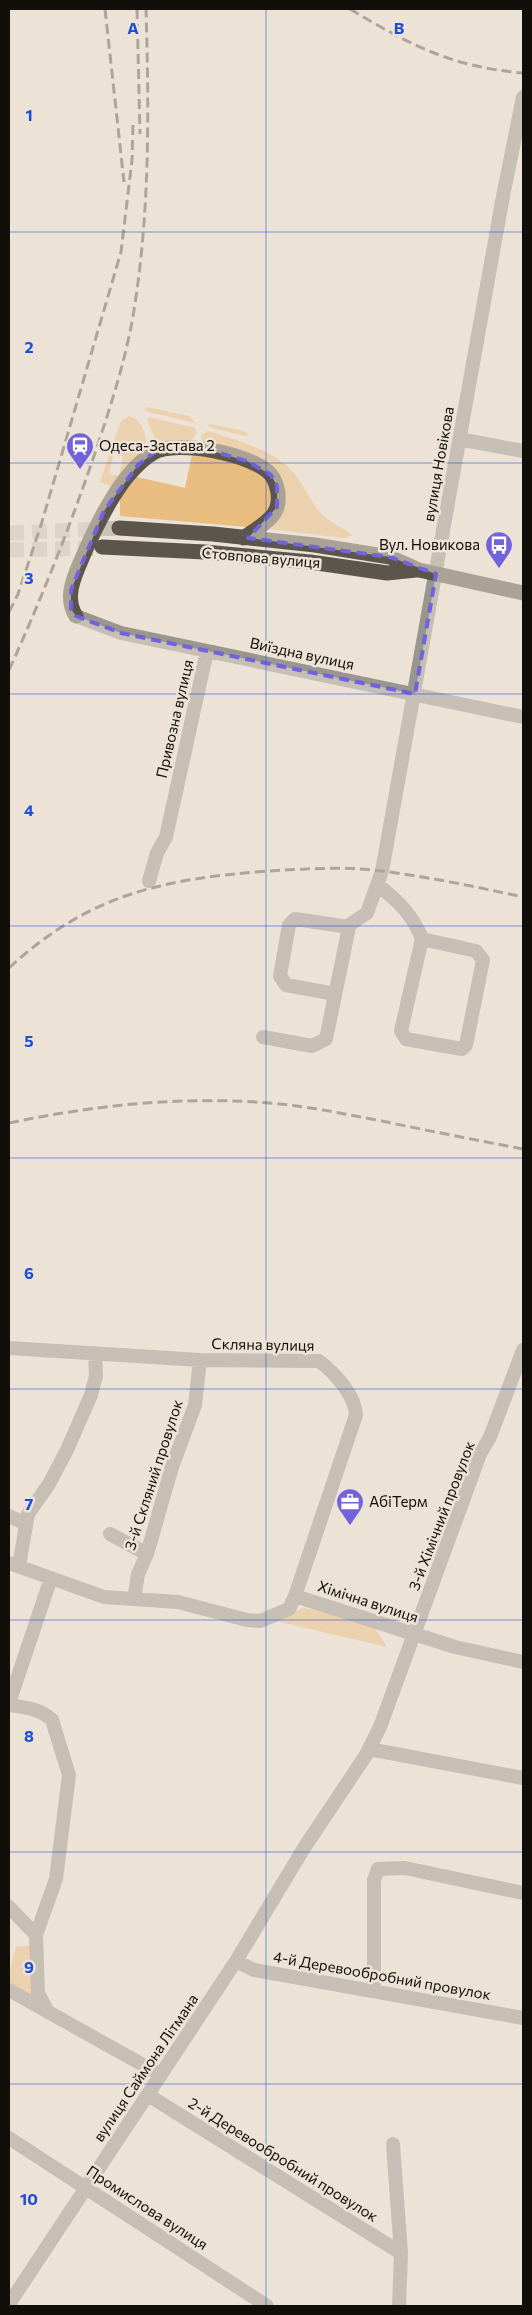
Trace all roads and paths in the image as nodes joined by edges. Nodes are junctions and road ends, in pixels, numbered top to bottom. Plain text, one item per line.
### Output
1 (523, 97) edge
2 (459, 439) junction
3 (523, 451) edge
4 (119, 528) tunnel mouth
5 (243, 538) junction
6 (102, 547) tunnel mouth
7 (419, 570) junction
8 (436, 574) junction
9 (523, 593) edge
10 (76, 616) joint
11 (207, 651) junction
12 (416, 694) junction
13 (523, 717) edge
14 (148, 881) dead end
15 (383, 888) junction
16 (349, 927) junction
17 (422, 938) junction
18 (335, 994) junction
19 (264, 1037) dead end
20 (9, 1348) edge
21 (523, 1350) edge
22 (95, 1352) junction
23 (200, 1360) junction
24 (9, 1516) edge
25 (26, 1524) junction
26 (110, 1534) dead end
27 (147, 1554) junction
28 (14, 1565) edge
29 (51, 1578) junction
30 (295, 1596) junction
31 (134, 1599) junction
32 (415, 1634) junction
33 (523, 1662) edge
34 (9, 1704) edge
35 (369, 1749) junction
36 (523, 1778) edge
37 (304, 1848) joint
38 (523, 1892) edge
39 (9, 1907) edge
40 (36, 1935) junction
41 (236, 1961) junction
42 (9, 1990) edge
43 (374, 1991) junction
44 (48, 2012) junction
45 (523, 2018) edge
46 (161, 2075) junction
47 (148, 2095) junction
48 (9, 2138) edge
49 (393, 2144) dead end
50 (86, 2188) junction
51 (401, 2253) junction
52 (9, 2304) edge
53 (267, 2306) edge
54 (400, 2306) edge

1 - 2 street, вулиця Новікова
2 - 3 street
2 - 8 street, вулиця Новікова
4 - 5 main road, Стовпова вулиця
5 - 7 main road, Стовпова вулиця
5 - 10 main road
6 - 7 main road, Стовпова вулиця
7 - 8 main road, Стовпова вулиця
8 - 9 main road, Стовпова вулиця
8 - 12 street, вулиця Новікова
10 - 11 street, Виїздна вулиця
11 - 12 street, Виїздна вулиця
11 - 14 street, Привозна вулиця
12 - 13 street, Виїздна вулиця
12 - 15 street, вулиця Новікова
15 - 16 street, вулиця Новікова
15 - 17 street
16 - 18 street
16 - 18 street
17 - 17 street
18 - 19 street
20 - 22 street, Скляна вулиця
21 - 32 street, 3-й Хімічний провулок
22 - 23 street, Скляна вулиця
22 - 25 street
23 - 27 street, 3-й Скляний провулок
23 - 30 street, Скляна вулиця
24 - 25 street
25 - 28 street
26 - 27 street
27 - 31 street, 3-й Скляний провулок
28 - 29 street, Хімічна вулиця
29 - 31 street, Хімічна вулиця
29 - 34 street
30 - 31 street, Хімічна вулиця
30 - 32 street, Хімічна вулиця
32 - 33 street, Хімічна вулиця
32 - 35 street, 3-й Хімічний провулок
34 - 40 street
35 - 36 street
35 - 37 street, 3-й Хімічний провулок
37 - 41 street, вулиця Саймона Літмана
38 - 43 street
39 - 40 street
40 - 44 street
41 - 43 street, 4-й Деревообробний провулок
41 - 46 street, вулиця Саймона Літмана
42 - 44 street
43 - 45 street, 4-й Деревообробний провулок
44 - 46 street
46 - 47 street, вулиця Саймона Літмана
47 - 50 street, вулиця Саймона Літмана
47 - 51 street, 2-й Деревообробний провулок
48 - 50 street, Промислова вулиця
49 - 51 street
50 - 52 street, вулиця Саймона Літмана
50 - 53 street, Промислова вулиця
51 - 54 street

